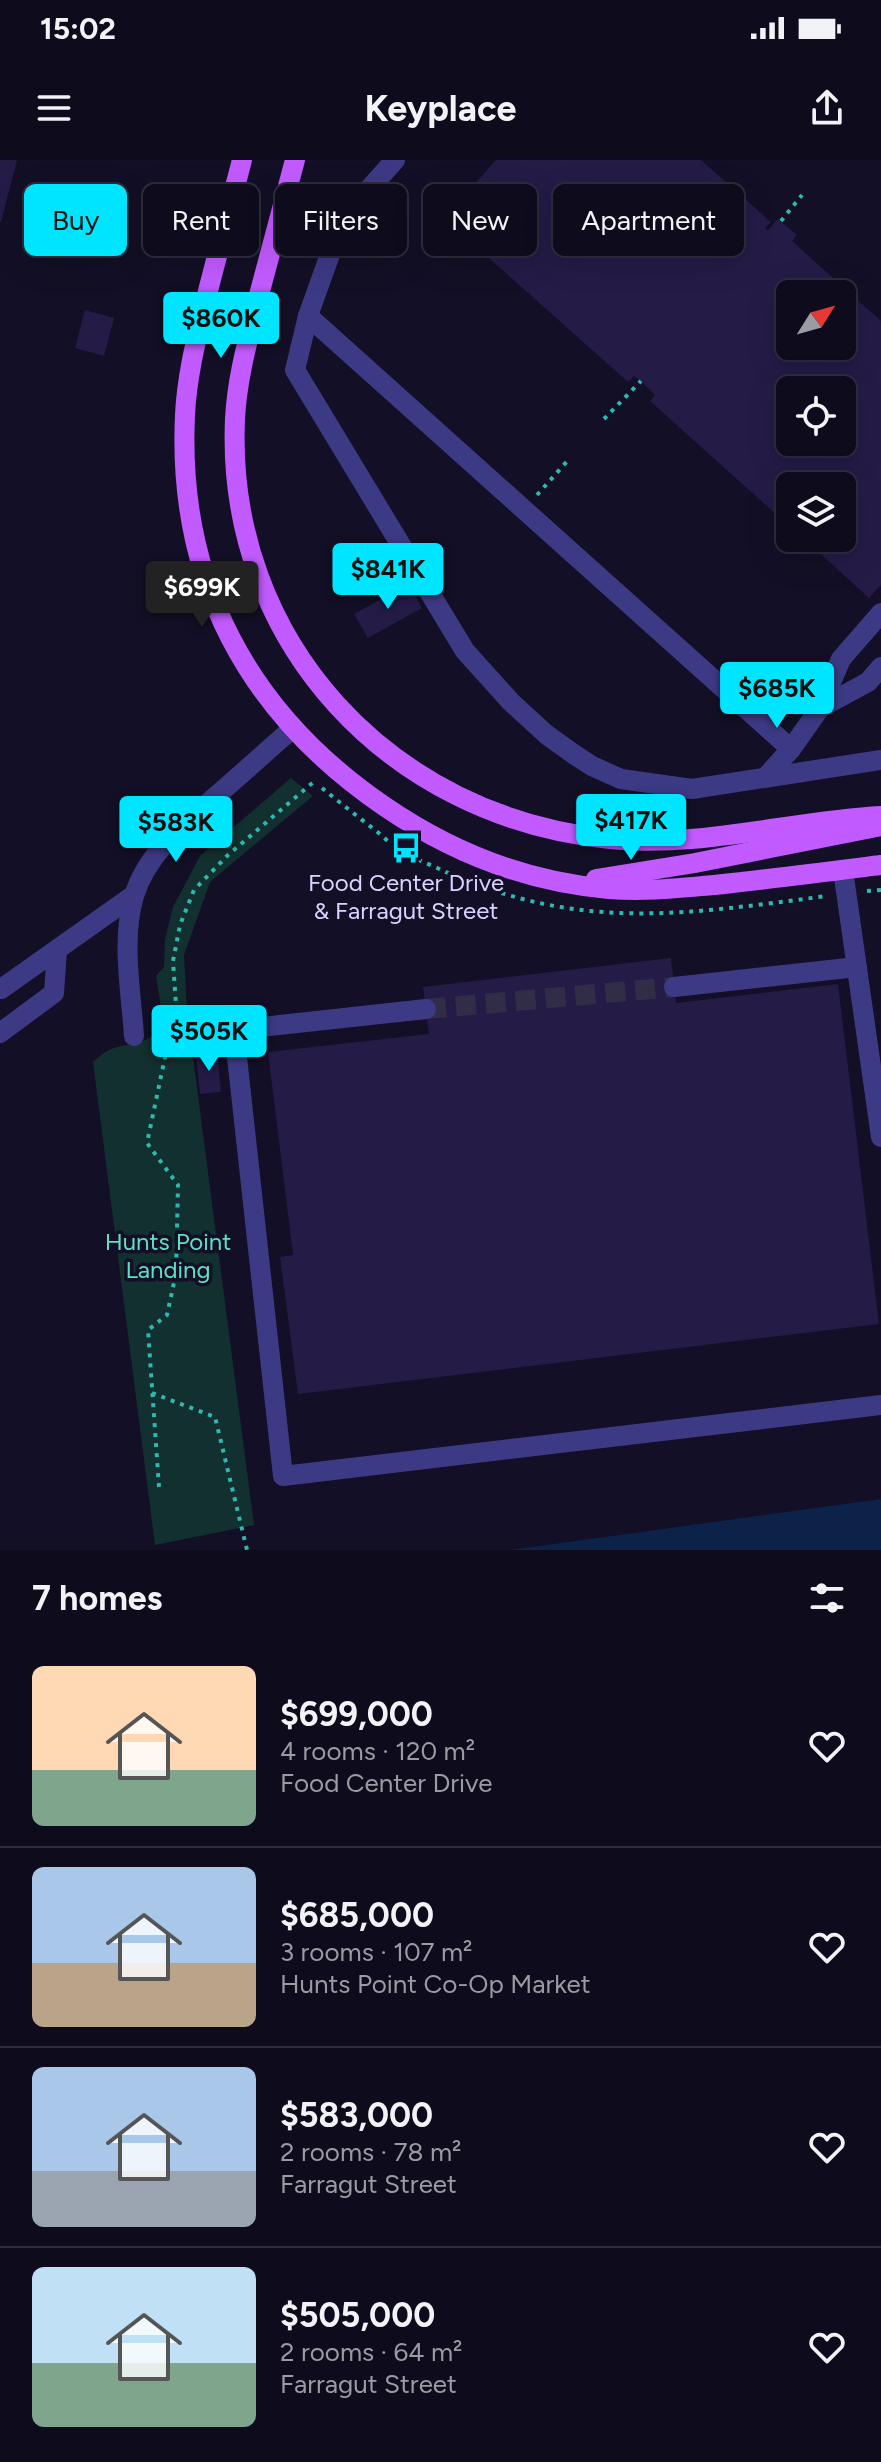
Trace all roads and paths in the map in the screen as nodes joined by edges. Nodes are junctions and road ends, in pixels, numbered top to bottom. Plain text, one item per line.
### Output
1 (295, 160) edge
2 (395, 160) edge
3 (242, 163) edge
4 (802, 195) dead end
5 (781, 221) dead end
6 (308, 316) junction
7 (641, 381) dead end
8 (604, 419) dead end
9 (570, 458) dead end
10 (524, 510) junction
11 (881, 613) edge
12 (881, 667) edge
13 (820, 708) junction
14 (292, 729) junction
15 (791, 749) junction
16 (881, 760) edge
17 (332, 769) junction
18 (766, 777) junction
19 (881, 816) edge
20 (881, 826) edge
21 (881, 865) edge
22 (843, 870) junction
23 (568, 884) junction
24 (134, 895) junction
25 (57, 950) junction
26 (857, 967) junction
27 (674, 987) tunnel mouth
28 (1, 989) edge
29 (426, 1009) tunnel mouth
30 (0, 1033) edge
31 (134, 1036) dead end
32 (881, 1137) edge
33 (152, 1393) junction
34 (881, 1405) edge
35 (159, 1487) dead end
36 (247, 1550) edge

1 - 19 main road
2 - 6 street
3 - 14 main road
4 - 5 path
6 - 10 street
6 - 18 street
7 - 8 path
9 - 10 path
10 - 15 street
11 - 13 street
12 - 13 street
13 - 15 street
14 - 17 main road
14 - 24 street
15 - 18 street
16 - 18 street
17 - 23 main road
17 - 33 path
20 - 23 main road
21 - 22 main road
22 - 23 main road
22 - 26 street
24 - 25 street
24 - 31 street
25 - 28 street
25 - 30 street
26 - 27 street
26 - 32 street
29 - 34 street
33 - 35 path
33 - 36 path

